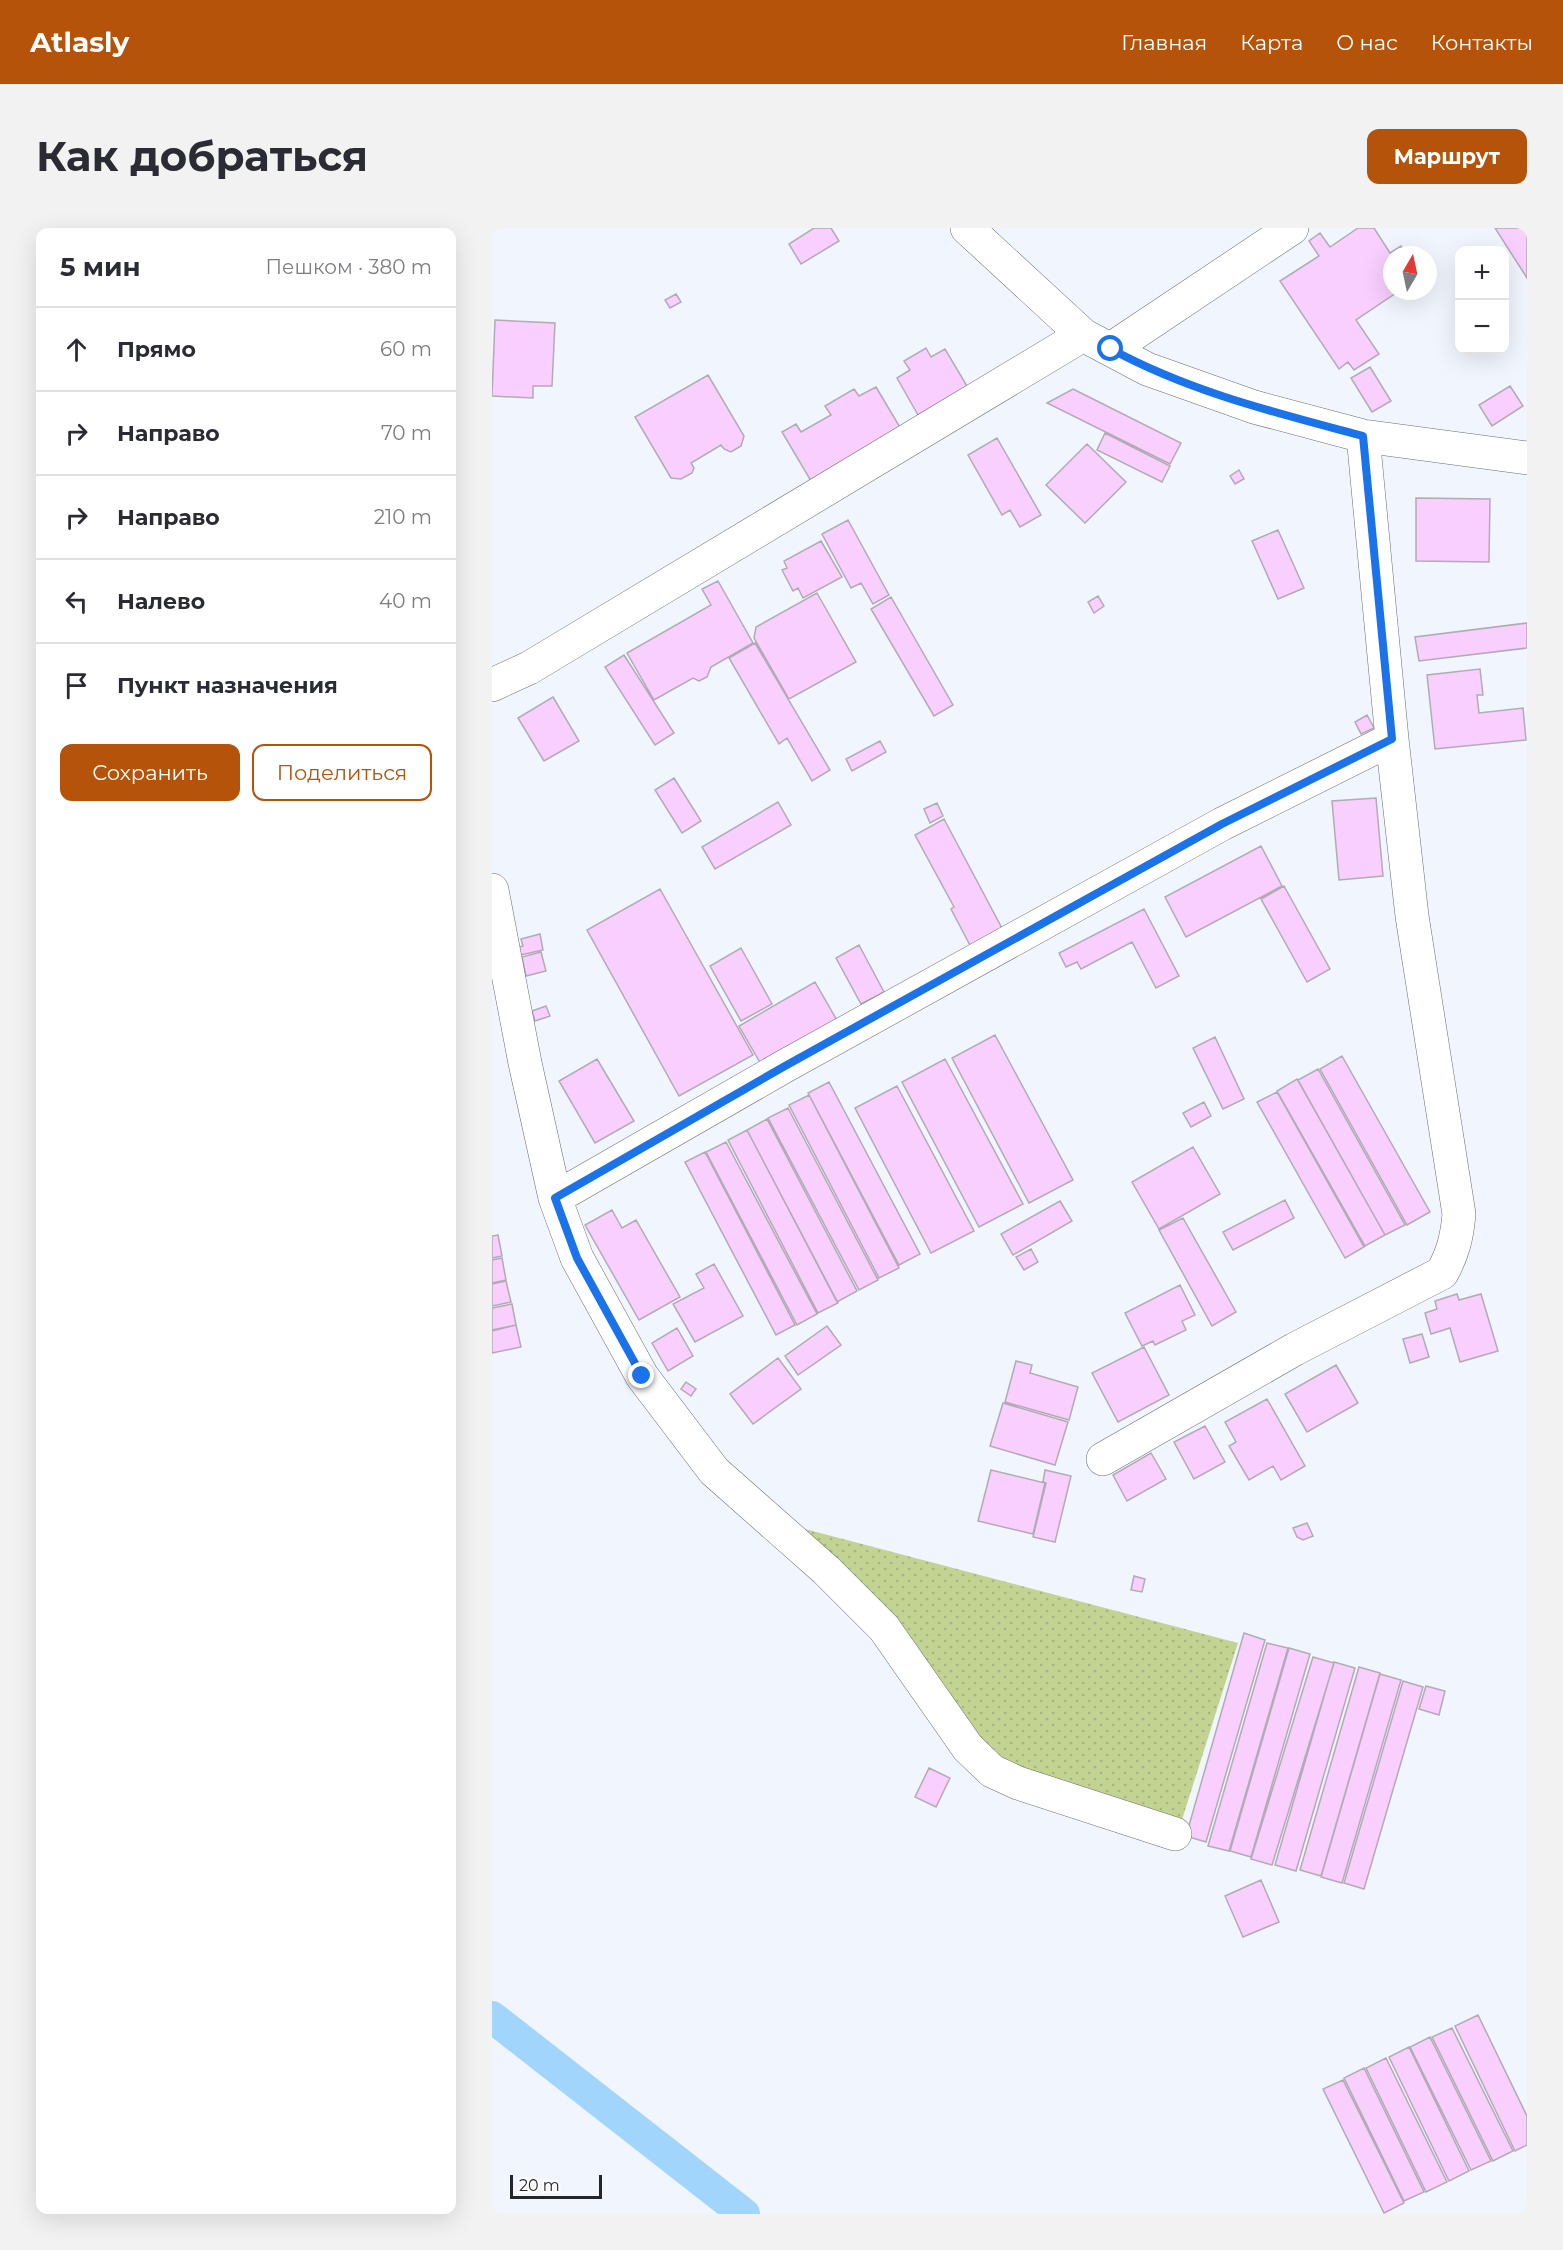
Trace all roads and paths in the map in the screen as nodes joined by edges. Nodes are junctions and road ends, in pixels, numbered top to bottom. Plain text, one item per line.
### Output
1 (967, 228) edge
2 (1292, 228) edge
3 (1097, 342) junction
4 (1363, 436) junction
5 (1527, 458) edge
6 (492, 685) edge
7 (1392, 739) junction
8 (492, 890) edge
9 (555, 1198) junction
10 (1103, 1460) dead end
11 (1175, 1834) dead end

1 - 3 street
2 - 3 street
3 - 4 street
3 - 6 street
4 - 5 street
4 - 7 street
7 - 9 street
7 - 10 street
8 - 9 street
9 - 11 street

